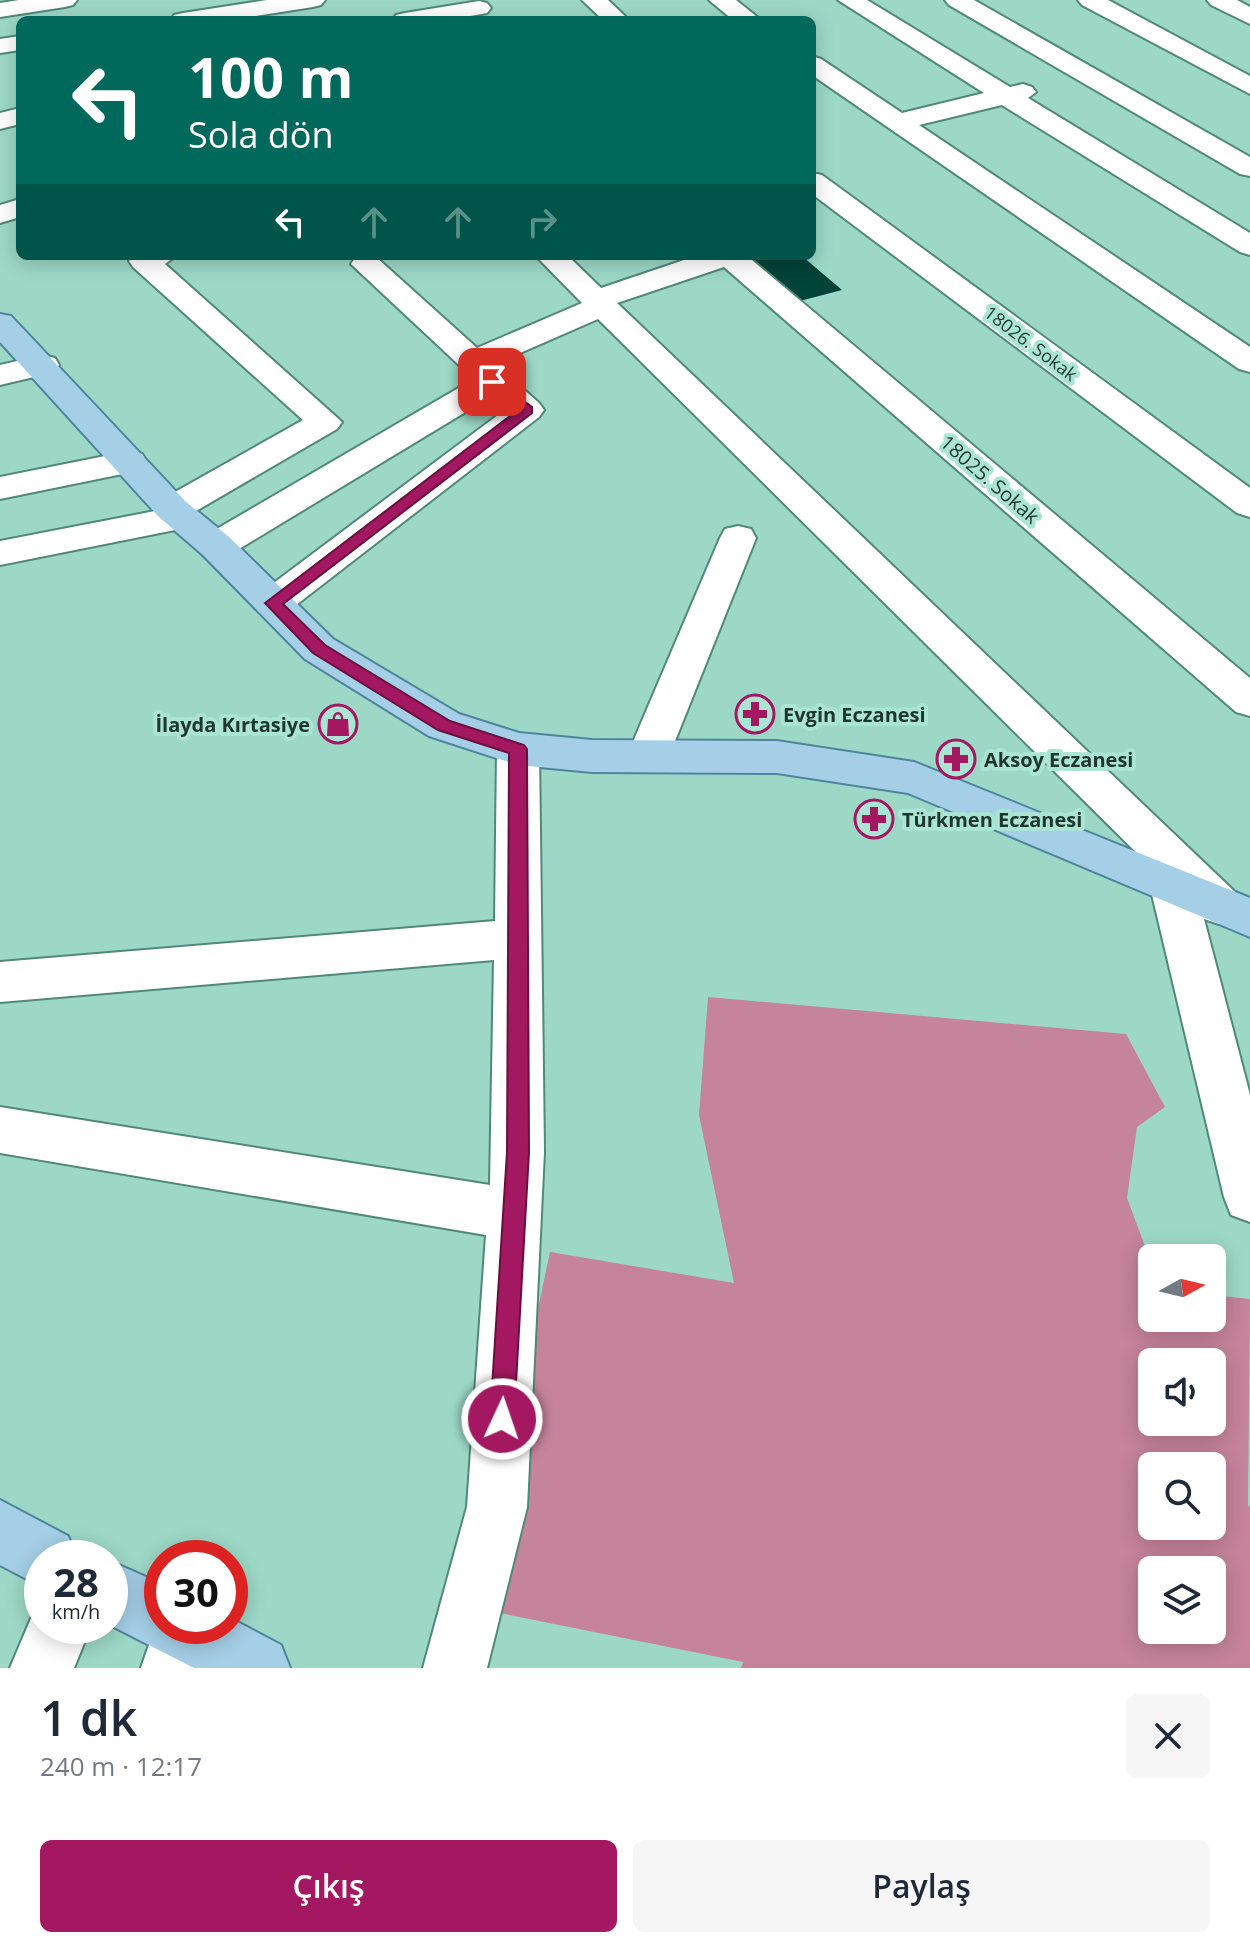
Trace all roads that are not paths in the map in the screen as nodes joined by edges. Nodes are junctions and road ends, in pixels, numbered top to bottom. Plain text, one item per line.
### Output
1 (65, 0) edge
2 (594, 0) edge
3 (721, 0) edge
4 (850, 0) edge
5 (957, 0) edge
6 (1090, 0) edge
7 (1219, 0) edge
8 (324, 3) edge
9 (481, 9) edge
10 (0, 10) edge
11 (216, 16) edge
12 (433, 16) edge
13 (612, 16) edge
14 (743, 16) edge
15 (1250, 17) edge
16 (816, 67) edge
17 (1083, 73) junction
18 (1250, 86) edge
19 (1009, 97) junction
20 (897, 122) junction
21 (1250, 168) edge
22 (816, 186) edge
23 (1250, 246) edge
24 (147, 260) edge
25 (555, 260) edge
26 (716, 260) edge
27 (732, 260) edge
28 (366, 264) dead end
29 (599, 303) junction
30 (0, 323) edge
31 (1250, 362) edge
32 (43, 365) junction
33 (482, 372) junction
34 (0, 375) edge
35 (130, 462) junction
36 (0, 488) edge
37 (1250, 505) edge
38 (177, 513) junction
39 (738, 538) dead end
40 (216, 546) junction
41 (0, 553) edge
42 (273, 603) junction
43 (1250, 701) edge
44 (518, 749) junction
45 (648, 756) junction
46 (1173, 886) junction
47 (1235, 912) edge
48 (518, 939) junction
49 (0, 982) edge
50 (0, 1130) edge
51 (1250, 1197) edge
52 (514, 1214) junction
53 (0, 1531) edge
54 (24, 1545) edge
55 (52, 1644) edge
56 (198, 1644) edge
57 (42, 1668) edge
58 (258, 1668) edge
59 (455, 1668) edge

1 - 10 street
2 - 13 street
3 - 14 street
4 - 19 street
5 - 17 street
6 - 18 street
7 - 15 street
8 - 11 street
9 - 12 street
16 - 20 street
17 - 19 street
17 - 21 street
19 - 20 street
19 - 23 street
20 - 31 street
22 - 37 street, 18026. Sokak
24 - 38 street
25 - 29 street
26 - 29 street
27 - 43 street, 18025. Sokak
28 - 33 street
29 - 33 street
29 - 47 street
30 - 32 main road
32 - 34 street
32 - 35 main road
33 - 40 street
33 - 42 street
35 - 36 street
35 - 38 main road
38 - 40 main road
38 - 41 street
39 - 45 street
40 - 42 main road
42 - 44 main road
44 - 45 main road
44 - 48 street
45 - 46 main road
46 - 47 main road
46 - 51 street
48 - 49 street
48 - 52 street
50 - 52 street
52 - 59 street
53 - 54 main road
55 - 57 street
56 - 58 main road

